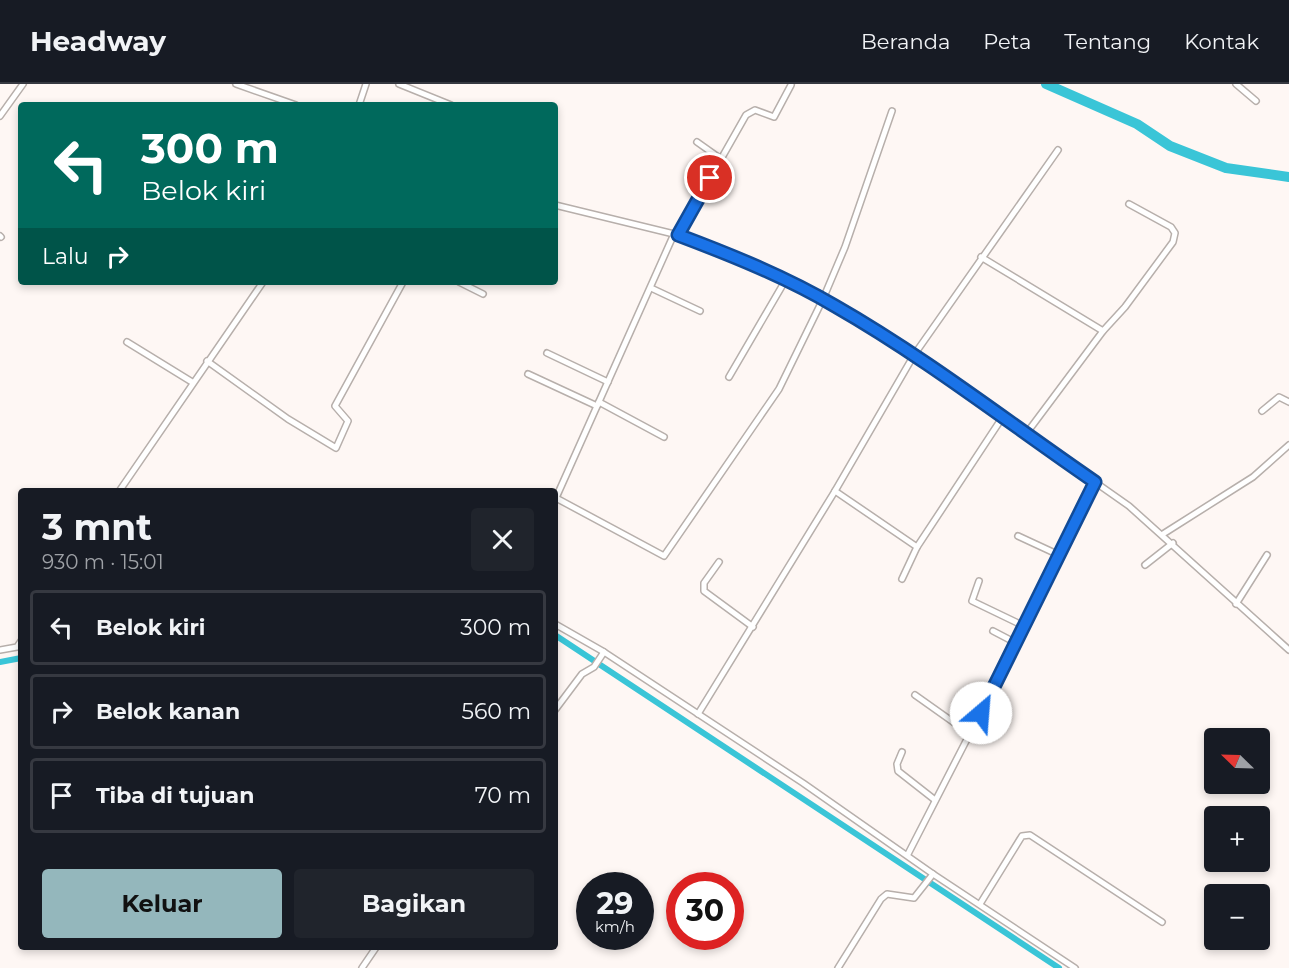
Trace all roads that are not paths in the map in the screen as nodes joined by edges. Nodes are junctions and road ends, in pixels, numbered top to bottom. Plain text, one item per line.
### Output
1 (23, 84) edge
2 (236, 84) edge
3 (366, 84) edge
4 (399, 84) edge
5 (1236, 84) edge
6 (791, 85) edge
7 (1256, 101) dead end
8 (287, 102) edge
9 (360, 102) edge
10 (444, 102) edge
11 (892, 111) dead end
12 (0, 116) edge
13 (697, 142) dead end
14 (1058, 150) dead end
15 (721, 159) junction
16 (1130, 204) dead end
17 (558, 206) edge
18 (676, 234) junction
19 (981, 257) junction
20 (785, 281) junction
21 (261, 285) edge
22 (401, 285) edge
23 (465, 285) edge
24 (651, 288) junction
25 (483, 294) dead end
26 (823, 299) junction
27 (700, 311) dead end
28 (1103, 331) junction
29 (127, 342) dead end
30 (546, 353) dead end
31 (914, 355) junction
32 (207, 361) junction
33 (528, 374) dead end
34 (729, 377) dead end
35 (192, 382) junction
36 (608, 382) junction
37 (1289, 402) edge
38 (598, 404) junction
39 (1262, 411) dead end
40 (1002, 418) junction
41 (1026, 434) junction
42 (664, 437) dead end
43 (1289, 445) edge
44 (1095, 482) junction
45 (121, 488) edge
46 (835, 491) junction
47 (558, 492) edge
48 (558, 501) edge
49 (1163, 534) junction
50 (1018, 536) dead end
51 (1173, 543) junction
52 (916, 547) junction
53 (1059, 555) junction
54 (1267, 555) dead end
55 (719, 562) dead end
56 (1145, 565) dead end
57 (902, 579) dead end
58 (979, 580) dead end
59 (1236, 604) junction
60 (558, 626) edge
61 (1024, 626) junction
62 (753, 627) junction
63 (993, 631) dead end
64 (1016, 643) junction
65 (18, 646) edge
66 (0, 650) edge
67 (1289, 650) edge
68 (603, 654) junction
69 (915, 695) dead end
70 (558, 706) edge
71 (698, 714) junction
72 (970, 734) junction
73 (902, 752) dead end
74 (935, 800) junction
75 (908, 854) junction
76 (932, 875) junction
77 (980, 904) junction
78 (1162, 922) dead end
79 (374, 950) edge
80 (362, 968) edge
81 (838, 968) edge
82 (1075, 968) edge

1 - 12 street
2 - 8 street
3 - 9 street
4 - 10 street
5 - 7 street
6 - 15 street
11 - 26 street
13 - 15 street
14 - 19 street
15 - 18 street
16 - 28 street
17 - 18 street
18 - 20 street
18 - 24 street
19 - 28 street
19 - 31 street
20 - 26 street
20 - 34 street
21 - 32 street
22 - 32 street
23 - 25 street
24 - 27 street
24 - 36 street
26 - 31 street
26 - 48 street
28 - 41 street
29 - 35 street
30 - 36 street
31 - 40 street
31 - 46 street
32 - 35 street
33 - 38 street
35 - 45 street
36 - 38 street
37 - 39 street
38 - 42 street
38 - 47 street
40 - 41 street
40 - 52 street
41 - 44 street
43 - 49 street
44 - 49 street
44 - 53 street
46 - 52 street
46 - 62 street
49 - 51 street
50 - 53 street
51 - 56 street
51 - 59 street
52 - 57 street
53 - 61 street
54 - 59 street
55 - 62 street
58 - 61 street
59 - 67 street
60 - 68 street
61 - 64 street
62 - 71 street
63 - 64 street
64 - 72 street
65 - 66 street
68 - 70 street
68 - 71 street
69 - 72 street
71 - 75 street
72 - 74 street
73 - 74 street
74 - 75 street
75 - 76 street
76 - 77 street
76 - 81 street
77 - 78 street
77 - 82 street
79 - 80 street

